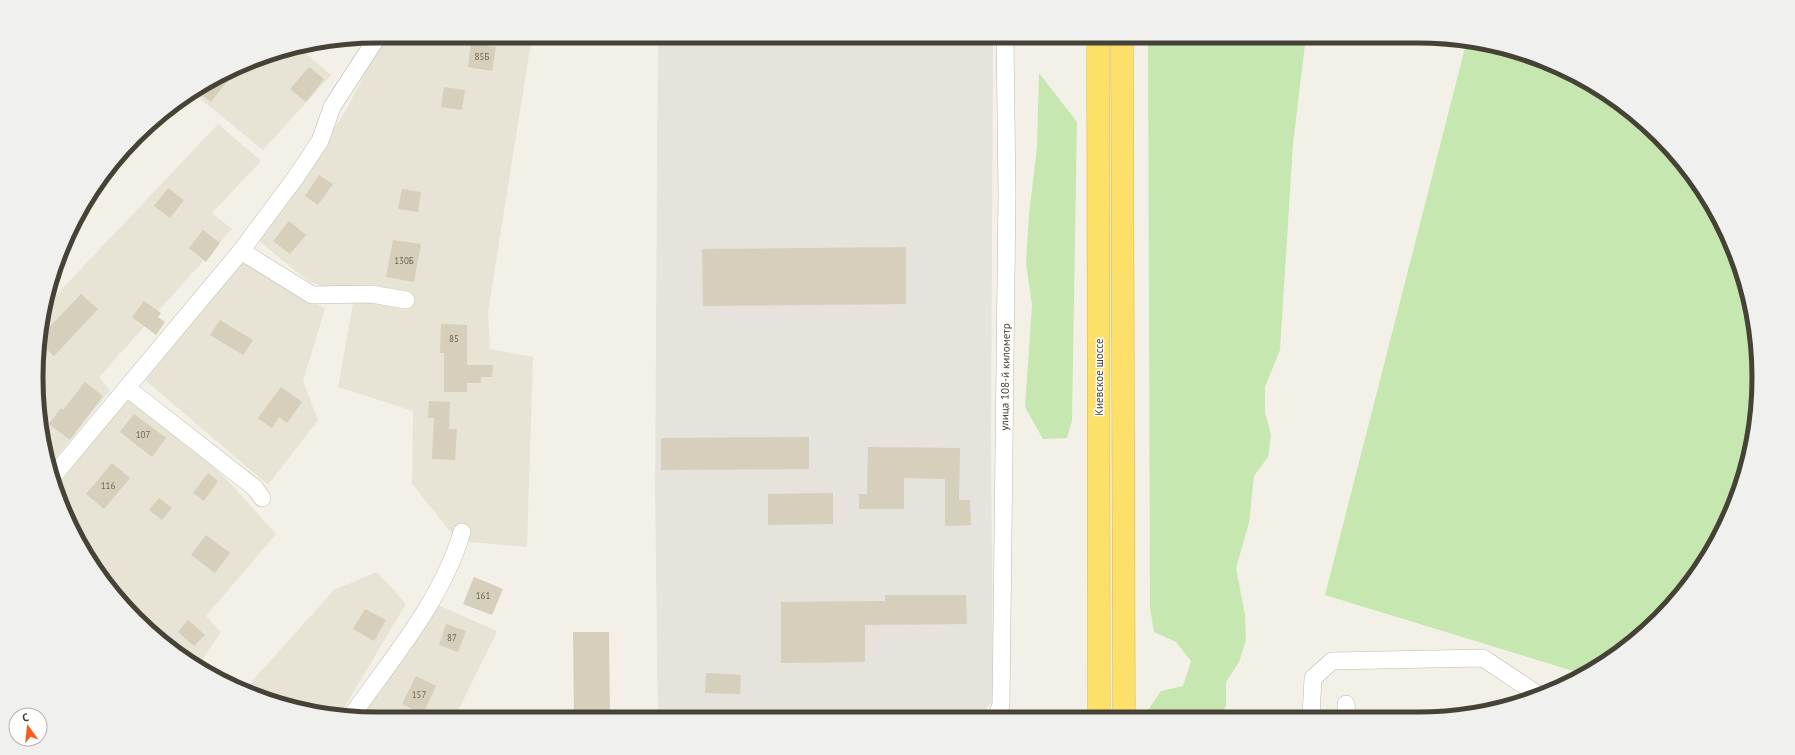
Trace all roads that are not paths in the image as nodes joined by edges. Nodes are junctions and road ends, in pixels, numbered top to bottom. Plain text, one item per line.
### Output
1 (373, 43) edge
2 (1006, 43) edge
3 (1098, 43) edge
4 (1122, 43) edge
5 (240, 251) junction
6 (406, 300) dead end
7 (127, 388) junction
8 (57, 472) edge
9 (262, 498) dead end
10 (462, 532) dead end
11 (1533, 691) edge
12 (355, 711) edge
13 (998, 712) edge
14 (1099, 712) edge
15 (1124, 712) edge
16 (1311, 712) edge

1 - 5 street
2 - 13 street, улица 108-й километр
3 - 14 highway, Киевское шоссе
4 - 15 highway
5 - 6 street
5 - 7 street
7 - 8 street
7 - 9 street
10 - 12 street
11 - 16 street

